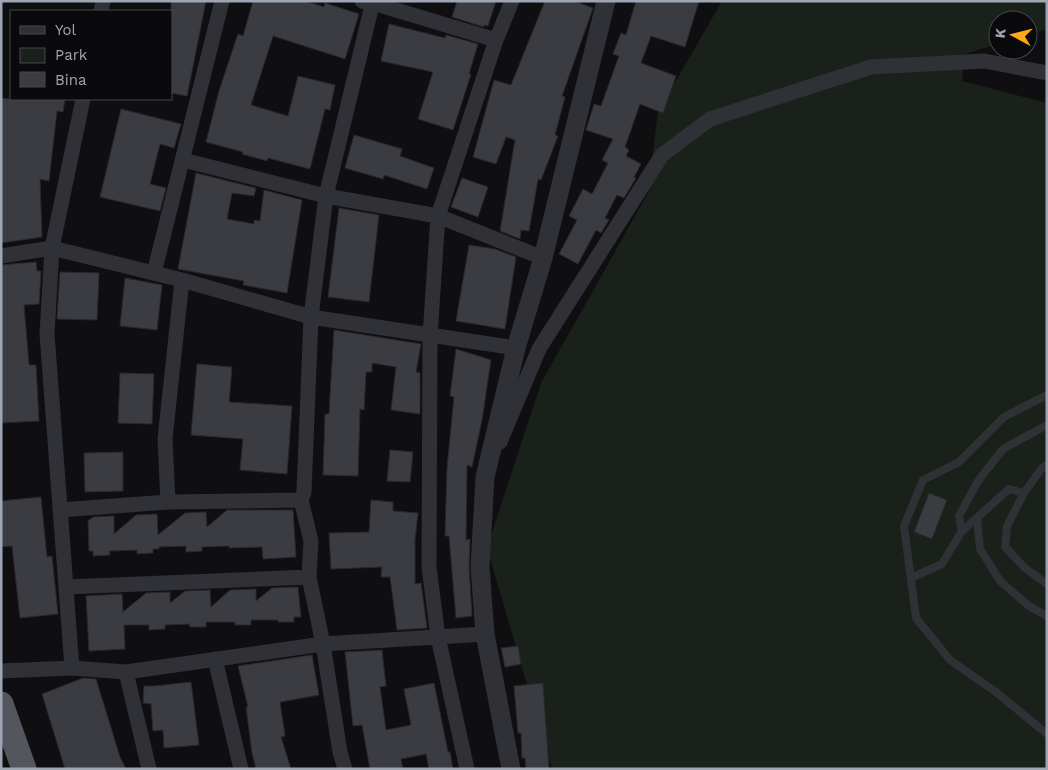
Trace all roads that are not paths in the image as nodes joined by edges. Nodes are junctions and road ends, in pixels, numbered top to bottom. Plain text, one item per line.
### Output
1 (222, 1) edge
2 (512, 1) edge
3 (606, 1) edge
4 (369, 2) edge
5 (496, 40) junction
6 (1047, 73) edge
7 (83, 100) edge
8 (183, 160) junction
9 (326, 196) junction
10 (438, 216) junction
11 (52, 248) junction
12 (1, 256) edge
13 (543, 258) junction
14 (154, 273) junction
15 (182, 280) junction
16 (311, 317) junction
17 (430, 336) junction
18 (516, 348) junction
19 (1047, 395) edge
20 (1047, 425) edge
21 (1047, 465) edge
22 (485, 477) junction
23 (1024, 493) junction
24 (301, 500) junction
25 (168, 502) junction
26 (60, 510) junction
27 (978, 518) junction
28 (962, 531) junction
29 (309, 577) junction
30 (910, 578) junction
31 (1047, 584) edge
32 (66, 587) junction
33 (1047, 616) edge
34 (485, 634) junction
35 (438, 637) junction
36 (323, 644) junction
37 (214, 659) junction
38 (72, 668) junction
39 (1, 671) edge
40 (126, 672) junction
41 (1, 704) edge
42 (1047, 734) edge
43 (24, 769) edge
44 (149, 769) edge
45 (241, 769) edge
46 (345, 769) edge
47 (467, 769) edge
48 (511, 769) edge

1 - 8 street
2 - 5 street
3 - 13 street
4 - 5 street
4 - 9 street
5 - 10 street
6 - 22 street
7 - 11 street
8 - 9 street
8 - 14 street
9 - 10 street
9 - 16 street
10 - 13 street
10 - 17 street
11 - 12 street
11 - 14 street
11 - 26 street
13 - 18 street
14 - 15 street
15 - 16 street
15 - 25 street
16 - 17 street
16 - 24 street
17 - 18 street
17 - 35 street
18 - 22 street
19 - 30 lane
20 - 28 lane
21 - 23 lane
22 - 34 street
23 - 27 lane
23 - 31 lane
24 - 25 street
24 - 29 street
25 - 26 street
26 - 32 street
27 - 28 lane
27 - 33 lane
28 - 30 lane
29 - 32 street
29 - 36 street
30 - 42 lane
32 - 38 street
34 - 35 street
34 - 48 street
35 - 36 street
35 - 47 street
36 - 37 street
36 - 46 street
37 - 40 street
37 - 45 street
38 - 39 street
38 - 40 street
40 - 44 street
41 - 43 highway

